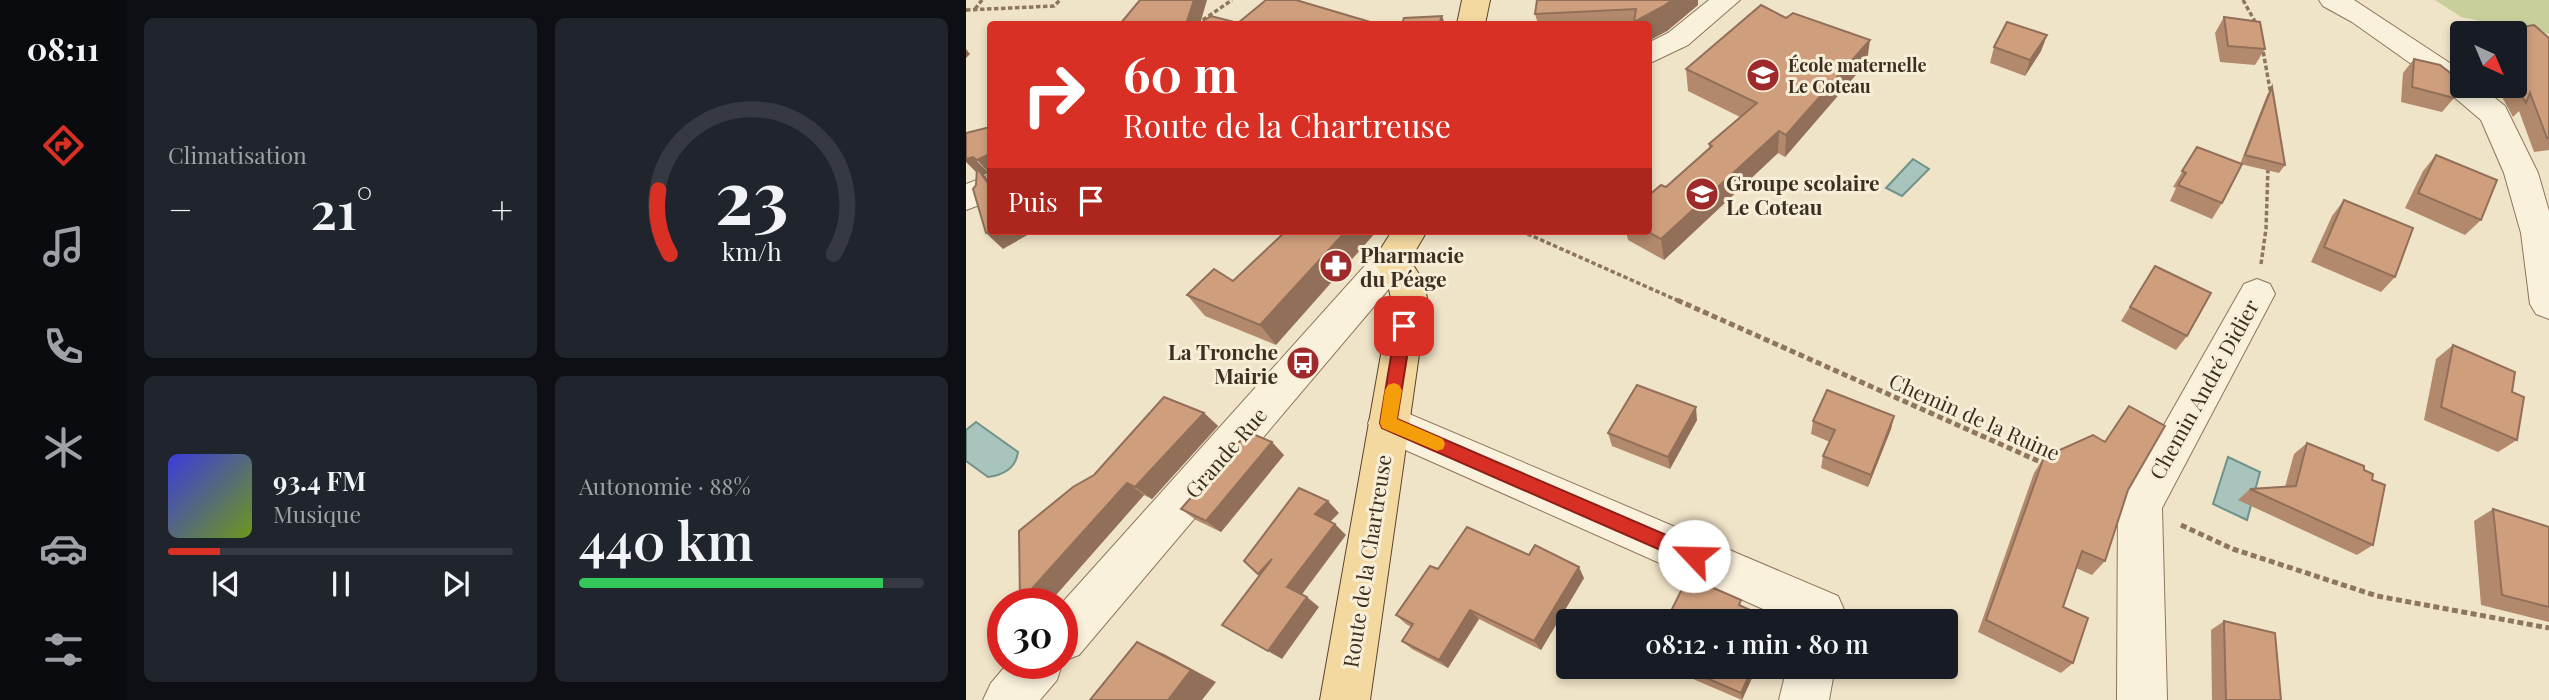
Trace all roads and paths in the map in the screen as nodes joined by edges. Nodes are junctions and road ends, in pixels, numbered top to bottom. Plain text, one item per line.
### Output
1 (982, 0) edge
2 (1060, 0) edge
3 (1232, 0) edge
4 (1476, 0) edge
5 (1726, 0) edge
6 (2243, 0) edge
7 (2333, 0) edge
8 (966, 10) edge
9 (974, 10) junction
10 (1201, 21) edge
11 (1472, 21) edge
12 (2260, 30) edge
13 (2262, 43) edge
14 (1652, 53) edge
15 (2272, 106) edge
16 (2268, 163) edge
17 (987, 188) edge
18 (966, 198) edge
19 (1530, 235) edge
20 (1401, 246) edge
21 (2257, 294) joint
22 (2549, 304) edge
23 (1388, 423) junction
24 (2052, 467) edge
25 (2140, 506) junction
26 (1815, 609) edge
27 (1078, 619) edge
28 (2549, 628) edge
29 (1026, 679) edge
30 (1808, 679) edge
31 (1008, 700) edge
32 (1345, 700) edge
33 (1804, 700) edge
34 (2142, 700) edge

1 - 9 path
2 - 9 path
3 - 10 path
4 - 11 main road
5 - 14 street
6 - 12 path
7 - 22 street
8 - 9 path
13 - 15 path
16 - 21 path, Chemin André Didier
17 - 18 street
19 - 24 path, Chemin de la Ruine
20 - 23 main road, Route de la Chartreuse
20 - 27 street, Grande Rue
21 - 25 street, Chemin André Didier
23 - 26 street
23 - 32 main road, Route de la Chartreuse
25 - 28 path
25 - 34 street, Chemin André Didier
29 - 31 street
30 - 33 street

